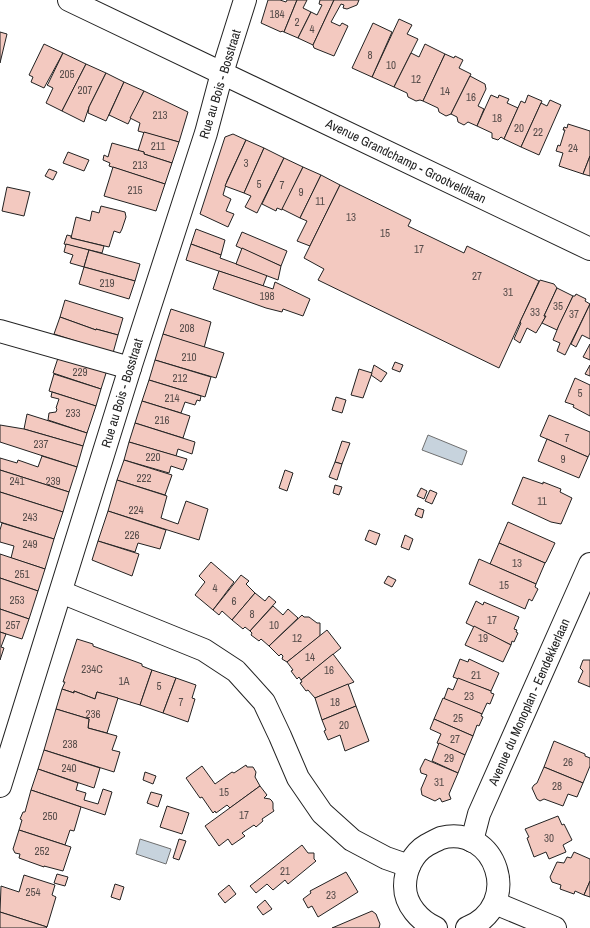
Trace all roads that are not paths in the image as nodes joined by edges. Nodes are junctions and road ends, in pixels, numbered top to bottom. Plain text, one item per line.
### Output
1 (69, 0) edge
2 (245, 0) edge
3 (222, 73) junction
4 (590, 249) edge
5 (0, 331) edge
6 (130, 368) junction
7 (590, 564) edge
8 (61, 592) junction
9 (0, 786) edge
10 (472, 841) junction
11 (409, 866) junction
12 (495, 903) junction
13 (435, 928) edge
14 (468, 928) edge
15 (555, 928) edge

1 - 3 street, Avenue Grandchamp - Grootveldlaan
2 - 3 street, Rue au Bois - Bosstraat
3 - 4 street, Avenue Grandchamp - Grootveldlaan
3 - 6 street, Rue au Bois - Bosstraat
5 - 6 street
6 - 8 street, Rue au Bois - Bosstraat
7 - 10 street, Avenue du Monoplan - Eendekkerlaan
8 - 9 street, Rue au Bois - Bosstraat
8 - 11 street
10 - 11 street
10 - 12 street
11 - 13 street
12 - 14 street
12 - 15 street

